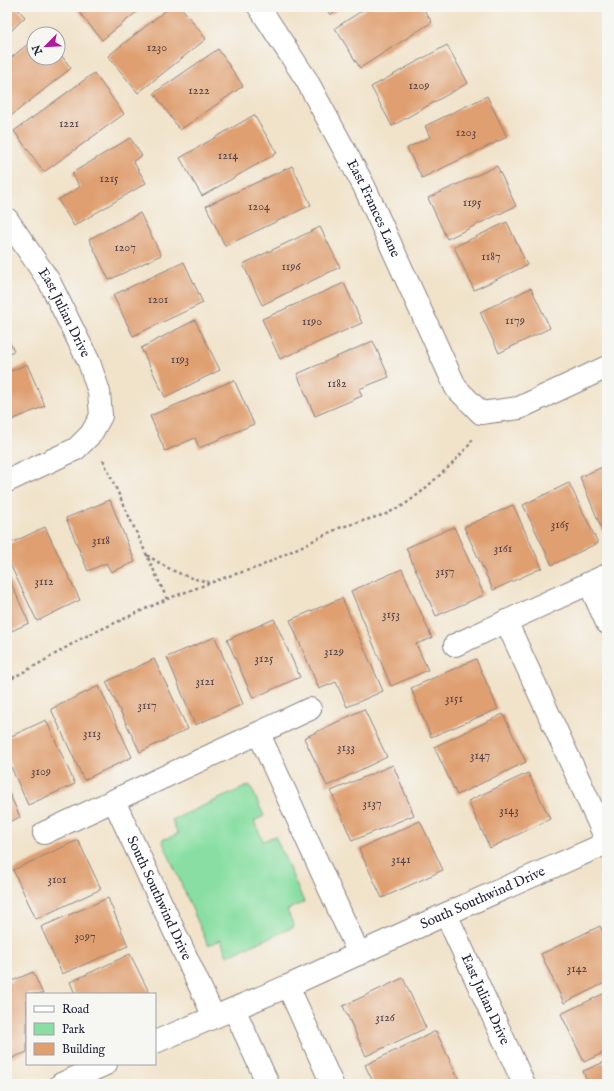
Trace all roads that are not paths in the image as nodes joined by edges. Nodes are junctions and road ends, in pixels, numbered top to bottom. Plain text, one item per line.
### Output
1 (258, 7) edge
2 (7, 219) edge
3 (607, 367) edge
4 (7, 481) edge
5 (598, 579) edge
6 (506, 621) junction
7 (607, 623) edge
8 (455, 645) dead end
9 (310, 710) dead end
10 (259, 734) junction
11 (114, 801) junction
12 (44, 833) dead end
13 (607, 842) edge
14 (446, 914) junction
15 (359, 954) junction
16 (288, 986) junction
17 (234, 1009) junction
18 (214, 1017) junction
19 (156, 1042) edge
20 (104, 1065) edge
21 (61, 1084) edge
22 (268, 1084) edge
23 (332, 1084) edge
24 (524, 1084) edge

1 - 3 street, East Frances Lane
2 - 4 street, East Julian Drive
5 - 6 street
5 - 7 street
6 - 8 street
6 - 13 street, South Southwind Drive
9 - 10 street
10 - 11 street
10 - 15 street
11 - 12 street
11 - 18 street, South Southwind Drive
13 - 14 street, South Southwind Drive
14 - 15 street, South Southwind Drive
14 - 24 street, East Julian Drive
15 - 16 street, South Southwind Drive
16 - 17 street, South Southwind Drive
16 - 23 street
17 - 18 street, South Southwind Drive
17 - 22 street
18 - 19 street, South Southwind Drive
20 - 21 street

